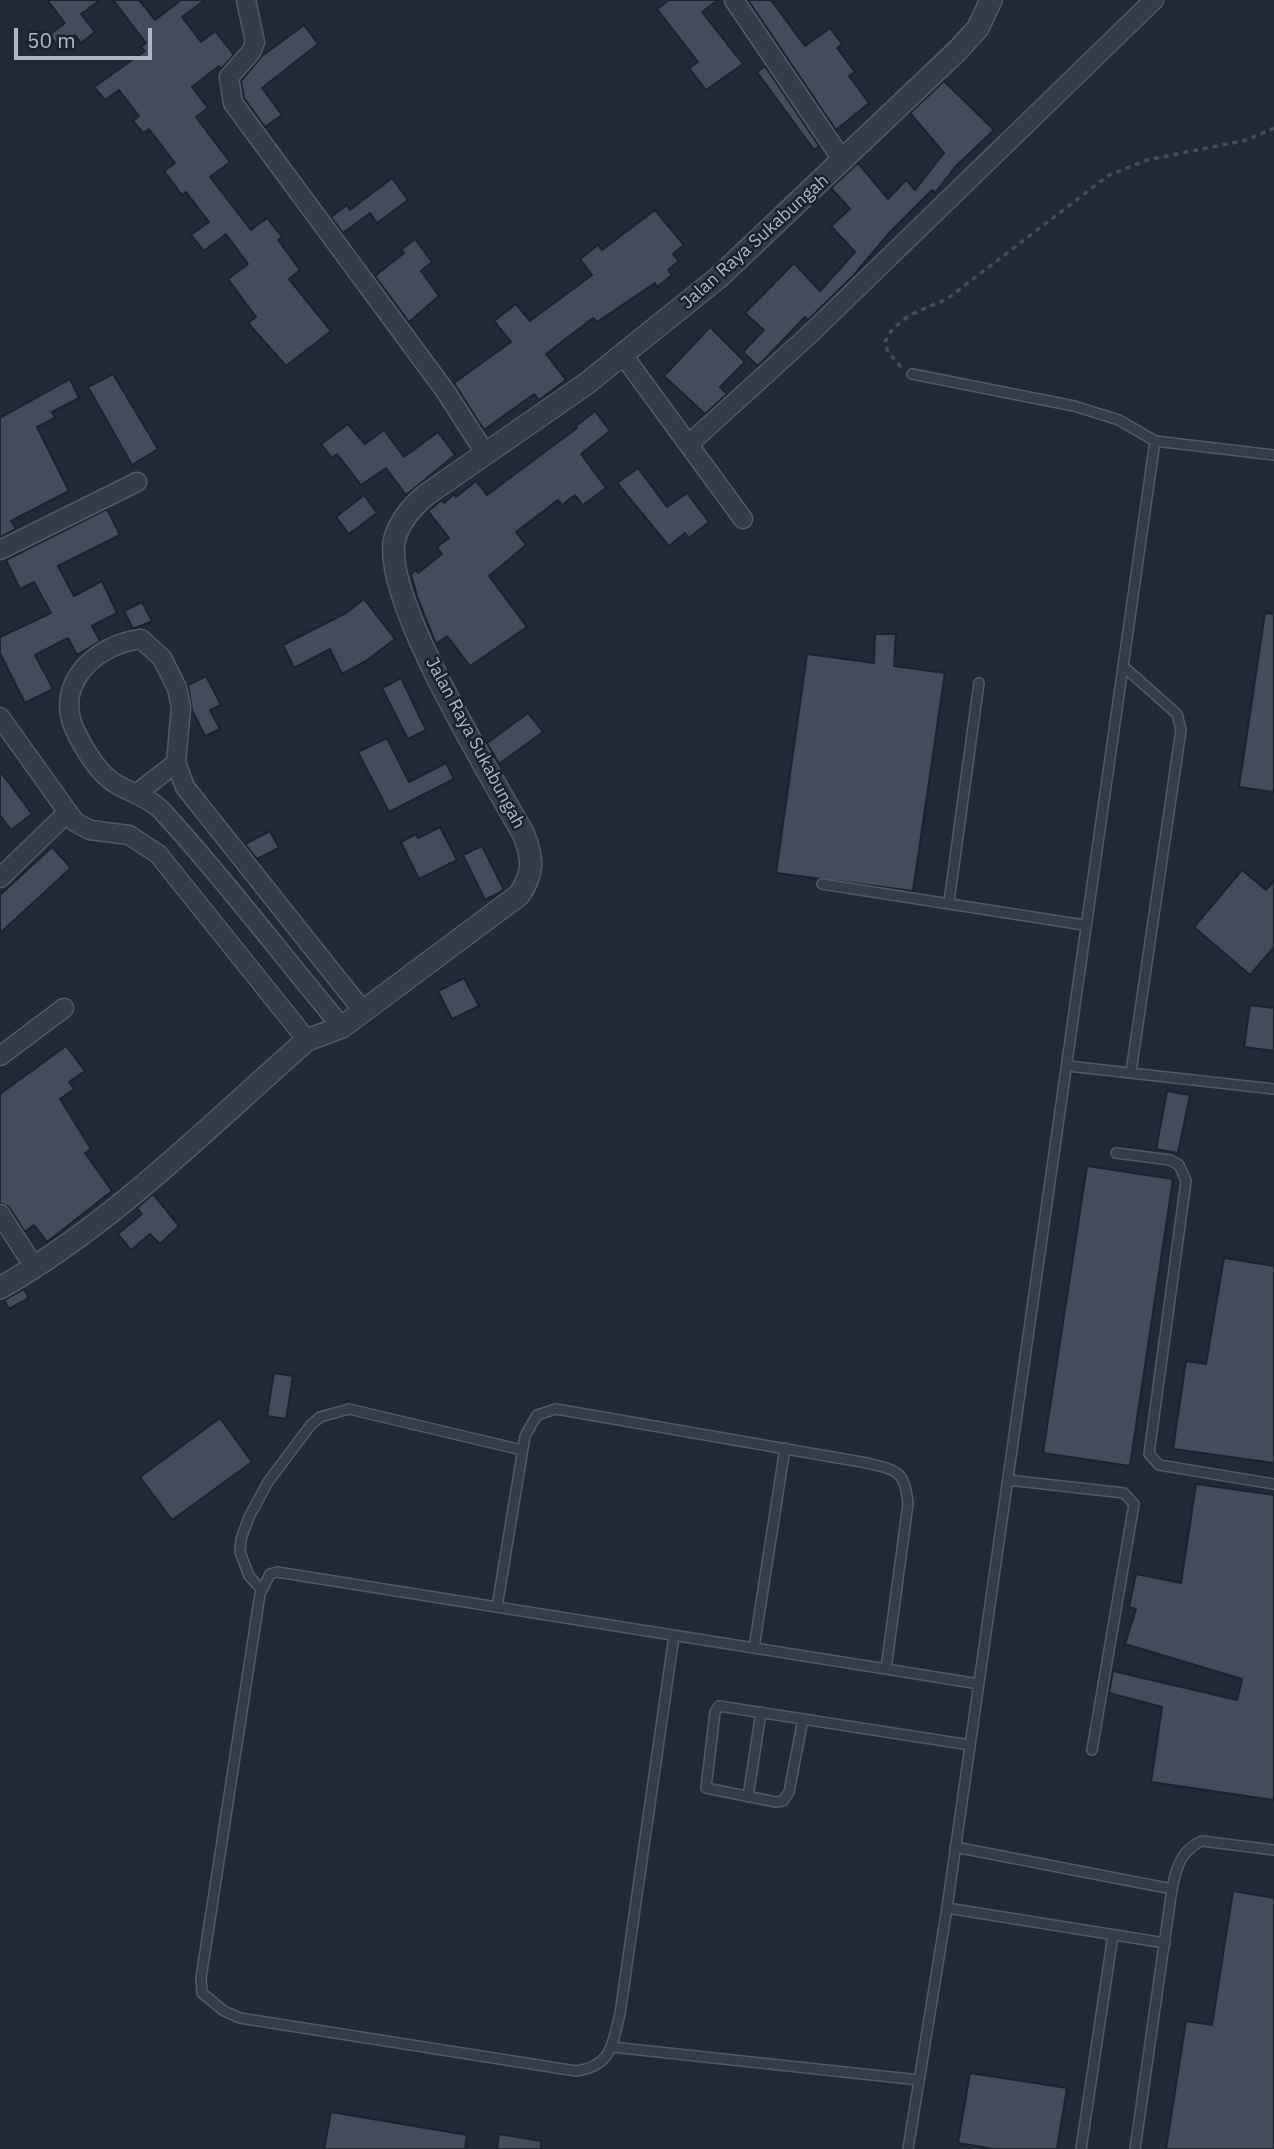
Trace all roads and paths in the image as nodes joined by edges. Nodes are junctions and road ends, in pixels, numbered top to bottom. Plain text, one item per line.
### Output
1 (246, 0) edge
2 (734, 0) edge
3 (991, 0) edge
4 (1154, 0) edge
5 (1274, 128) edge
6 (844, 161) junction
7 (623, 355) junction
8 (912, 374) joint
9 (1155, 441) junction
10 (689, 444) junction
11 (485, 453) junction
12 (1274, 455) edge
13 (137, 482) dead end
14 (743, 519) dead end
15 (0, 550) edge
16 (1124, 667) junction
17 (979, 683) dead end
18 (0, 717) edge
19 (176, 763) junction
20 (136, 794) junction
21 (67, 813) junction
22 (0, 878) edge
23 (822, 884) dead end
24 (949, 902) junction
25 (1084, 925) junction
26 (64, 1008) dead end
27 (363, 1011) junction
28 (342, 1027) junction
29 (307, 1040) junction
30 (0, 1056) edge
31 (1068, 1066) junction
32 (1131, 1072) junction
33 (1274, 1089) edge
34 (1116, 1153) dead end
35 (0, 1214) edge
36 (35, 1268) junction
37 (0, 1288) edge
38 (785, 1448) junction
39 (522, 1450) junction
40 (1008, 1480) junction
41 (1274, 1484) edge
42 (261, 1589) junction
43 (497, 1607) junction
44 (674, 1636) junction
45 (754, 1648) junction
46 (886, 1669) junction
47 (979, 1684) junction
48 (761, 1712) junction
49 (803, 1719) junction
50 (970, 1745) junction
51 (1092, 1750) dead end
52 (748, 1797) junction
53 (955, 1847) junction
54 (1274, 1850) edge
55 (1172, 1889) junction
56 (947, 1908) junction
57 (1113, 1935) junction
58 (1166, 1944) junction
59 (612, 2047) junction
60 (919, 2080) junction
61 (908, 2149) edge
62 (1081, 2149) edge
63 (1135, 2149) edge

1 - 11 street
2 - 6 street
3 - 6 street, Jalan Raya Sukabungah
4 - 10 street
5 - 8 path
6 - 7 street, Jalan Raya Sukabungah
7 - 10 street
7 - 11 street, Jalan Raya Sukabungah
8 - 9 lane
9 - 12 lane
9 - 16 lane
10 - 14 street
11 - 27 street, Jalan Raya Sukabungah
13 - 15 street
16 - 25 lane
16 - 32 lane
17 - 24 lane
18 - 21 street
19 - 20 street
19 - 20 street
19 - 27 street
20 - 28 street
21 - 22 street
21 - 29 street
23 - 24 lane
24 - 25 lane
25 - 31 lane
26 - 30 street
27 - 28 street, Jalan Raya Sukabungah
28 - 29 street, Jalan Raya Sukabungah
29 - 36 street, Jalan Raya Sukabungah
31 - 32 lane
31 - 40 lane
32 - 33 lane
34 - 41 lane
35 - 36 street
36 - 37 street, Jalan Raya Sukabungah
38 - 39 lane
38 - 45 lane
38 - 46 lane
39 - 42 lane
39 - 43 lane
40 - 47 lane
40 - 51 lane
42 - 43 lane
42 - 59 lane
43 - 44 lane
44 - 45 lane
44 - 59 lane
45 - 46 lane
46 - 47 lane
47 - 50 lane
48 - 49 lane
48 - 52 lane
48 - 52 lane
49 - 50 lane
49 - 52 lane
50 - 53 lane
53 - 55 lane
53 - 56 lane
54 - 55 lane
55 - 58 lane
56 - 57 lane
56 - 60 lane
57 - 58 lane
57 - 62 lane
58 - 63 lane
59 - 60 lane
60 - 61 lane

